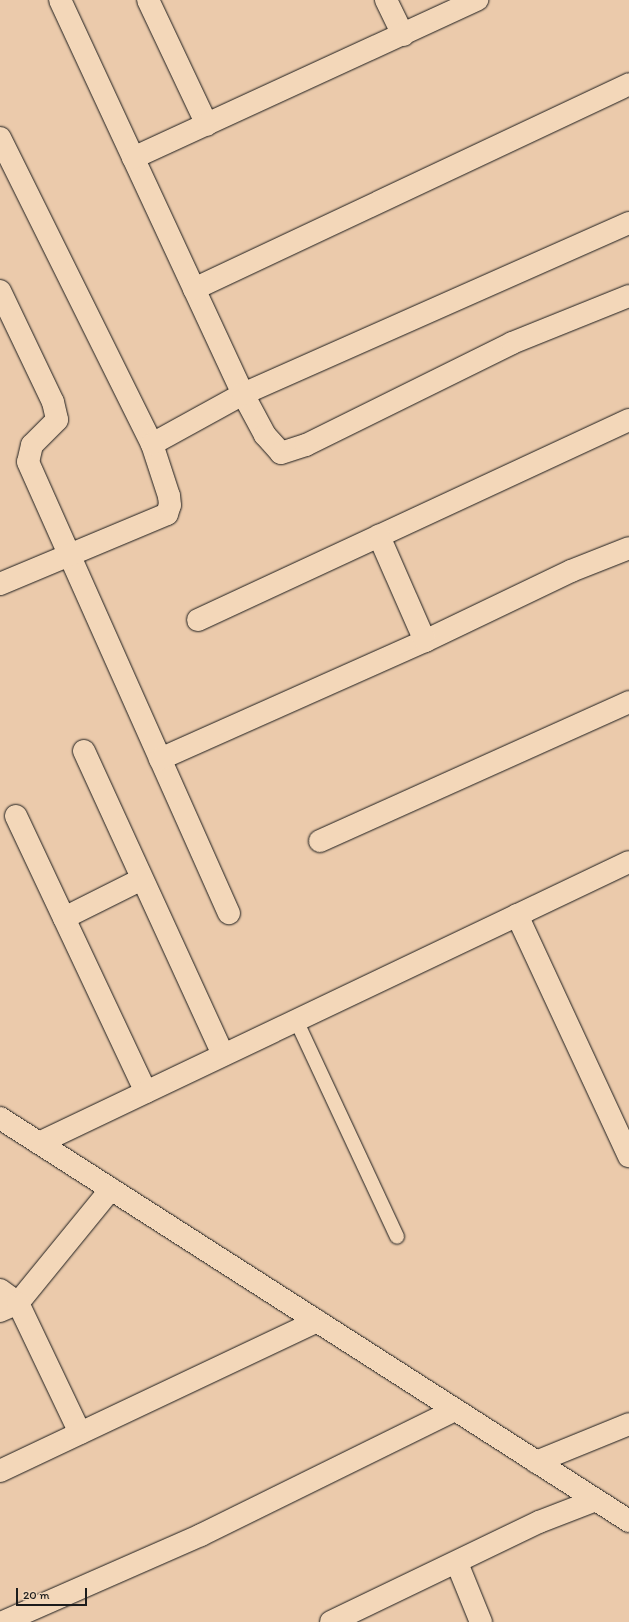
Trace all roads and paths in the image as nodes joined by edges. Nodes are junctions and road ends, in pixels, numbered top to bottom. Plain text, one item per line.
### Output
1 (60, 0) edge
2 (148, 0) edge
3 (386, 0) edge
4 (477, 0) edge
5 (403, 35) junction
6 (629, 84) edge
7 (207, 125) junction
8 (0, 138) edge
9 (134, 158) junction
10 (629, 223) edge
11 (194, 288) junction
12 (0, 291) edge
13 (629, 296) edge
14 (243, 394) junction
15 (629, 420) edge
16 (152, 444) junction
17 (379, 536) junction
18 (629, 548) edge
19 (69, 555) junction
20 (0, 584) edge
21 (198, 620) dead end
22 (425, 641) junction
23 (629, 702) edge
24 (84, 751) dead end
25 (160, 759) junction
26 (16, 816) dead end
27 (320, 841) dead end
28 (629, 862) edge
29 (142, 879) junction
30 (229, 913) dead end
31 (517, 915) junction
32 (64, 918) junction
33 (296, 1020) junction
34 (223, 1055) junction
35 (146, 1092) junction
36 (0, 1118) edge
37 (39, 1143) junction
38 (629, 1156) edge
39 (111, 1189) junction
40 (397, 1237) dead end
41 (0, 1290) edge
42 (9, 1307) edge
43 (317, 1321) junction
44 (455, 1410) junction
45 (629, 1424) edge
46 (80, 1433) junction
47 (536, 1462) junction
48 (0, 1471) edge
49 (596, 1500) junction
50 (629, 1522) edge
51 (457, 1563) junction
52 (3, 1622) edge
53 (331, 1622) edge
54 (480, 1622) edge

1 - 9 street
2 - 7 street
3 - 5 street
4 - 5 street
5 - 7 street
6 - 11 street
7 - 9 street
8 - 16 street
9 - 11 street
10 - 14 street
11 - 14 street
12 - 19 street
13 - 14 street
14 - 16 street
15 - 17 street
16 - 19 street
17 - 21 street
17 - 22 street
18 - 22 street
19 - 20 street
19 - 25 street
22 - 25 street
23 - 27 street
24 - 29 street
25 - 30 street
26 - 32 street
28 - 31 street
29 - 32 street
29 - 34 street
31 - 33 street
31 - 38 street
32 - 35 street
33 - 34 street
33 - 40 lane
34 - 35 street
35 - 37 street
36 - 37 street
37 - 39 street
39 - 42 street
39 - 43 street
41 - 42 street
42 - 46 street
43 - 44 street
43 - 46 street
44 - 47 street
44 - 52 street
45 - 47 street
46 - 48 street
47 - 49 street
49 - 50 street
49 - 51 street
51 - 53 street
51 - 54 street

